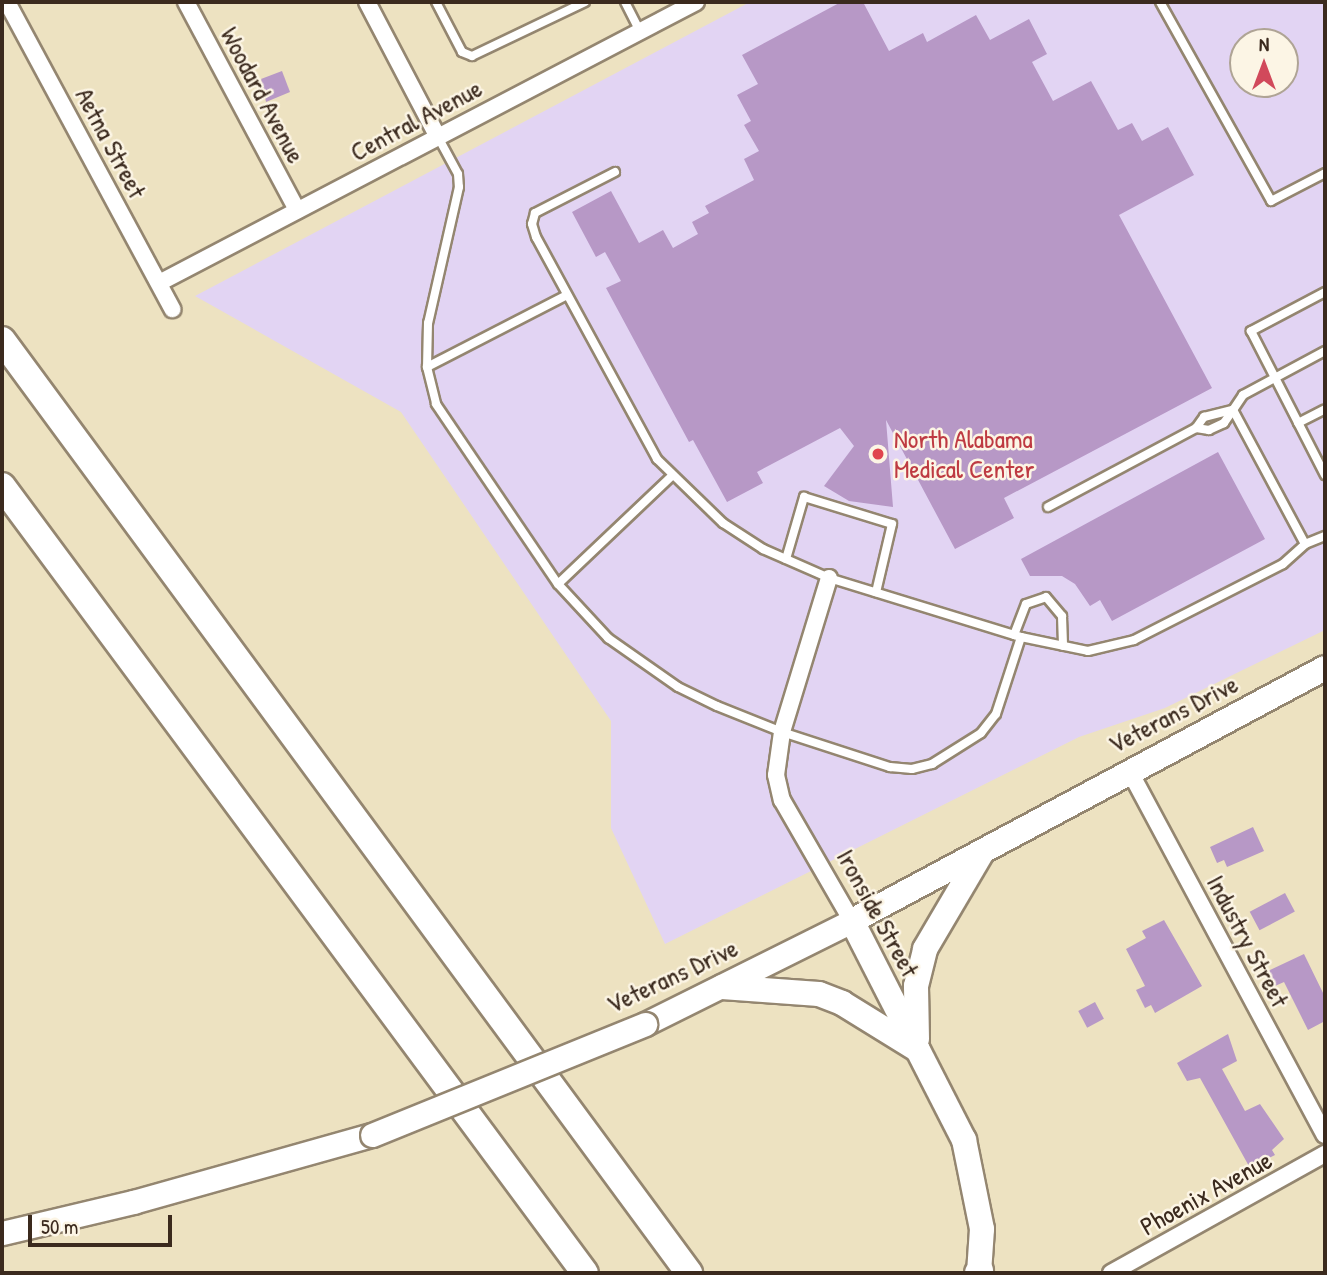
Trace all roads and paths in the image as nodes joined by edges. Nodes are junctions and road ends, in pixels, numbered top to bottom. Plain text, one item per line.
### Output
1 (7, 2) edge
2 (187, 2) edge
3 (367, 2) edge
4 (436, 2) edge
5 (585, 2) edge
6 (625, 2) edge
7 (696, 2) edge
8 (1160, 2) edge
9 (640, 31) junction
10 (438, 137) junction
11 (615, 172) dead end
12 (1325, 173) edge
13 (297, 210) junction
14 (159, 283) junction
15 (1325, 292) edge
16 (567, 295) junction
17 (172, 309) dead end
18 (2, 340) edge
19 (1325, 351) edge
20 (427, 367) junction
21 (1275, 377) junction
22 (1325, 409) edge
23 (1233, 410) junction
24 (1298, 423) junction
25 (1196, 428) junction
26 (1324, 470) edge
27 (673, 476) junction
28 (2, 486) edge
29 (1048, 508) dead end
30 (1325, 536) edge
31 (1305, 544) junction
32 (786, 559) junction
33 (829, 578) junction
34 (558, 584) junction
35 (876, 592) junction
36 (1018, 636) junction
37 (1063, 646) junction
38 (1325, 668) edge
39 (782, 732) junction
40 (1129, 770) junction
41 (982, 852) junction
42 (852, 921) junction
43 (722, 987) junction
44 (918, 1050) junction
45 (1325, 1135) edge
46 (1325, 1154) edge
47 (2, 1233) edge
48 (979, 1272) edge
49 (585, 1273) edge
50 (689, 1273) edge
51 (1111, 1273) edge

1 - 14 street, Aetna Street
2 - 13 street, Woodard Avenue
3 - 10 street
4 - 5 lane
6 - 9 lane
7 - 9 street, Central Avenue
8 - 12 lane
9 - 10 street, Central Avenue
10 - 13 street, Central Avenue
10 - 20 lane
11 - 16 lane
13 - 14 street, Central Avenue
14 - 17 street, Aetna Street
15 - 21 lane
16 - 20 lane
16 - 27 lane
18 - 50 highway
19 - 21 lane
20 - 34 lane
21 - 23 lane
21 - 24 lane
22 - 24 lane
23 - 25 lane
23 - 25 lane
23 - 31 lane
24 - 26 lane
25 - 29 lane
27 - 32 lane
27 - 34 lane
28 - 49 highway
30 - 31 lane
31 - 37 lane
32 - 33 lane
32 - 35 lane
33 - 35 lane
33 - 39 street, Ironside Street
34 - 39 lane
35 - 36 lane
36 - 37 lane
36 - 37 lane
36 - 39 lane
38 - 40 main road, Veterans Drive
39 - 42 street, Ironside Street
40 - 41 main road, Veterans Drive
40 - 45 street, Industry Street
41 - 42 main road, Veterans Drive
41 - 44 main road
42 - 43 main road, Veterans Drive
42 - 44 main road, Ironside Street
43 - 44 main road
43 - 47 main road, Veterans Drive, bridge
44 - 48 main road, Ironside Street
46 - 51 street, Phoenix Avenue

